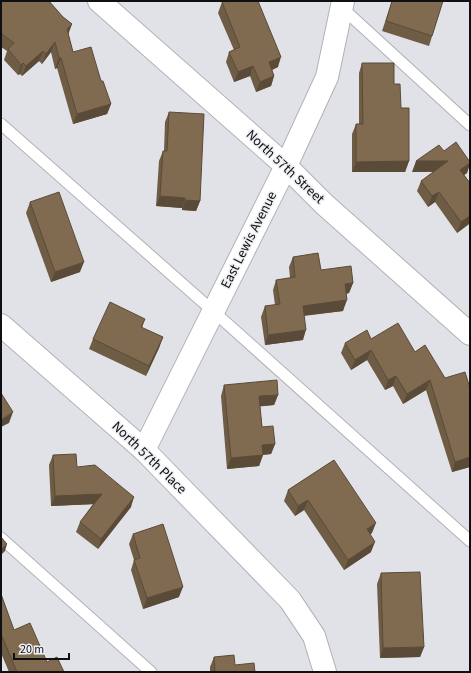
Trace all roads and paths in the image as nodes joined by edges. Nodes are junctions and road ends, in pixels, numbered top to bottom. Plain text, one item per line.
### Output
1 (99, 1) edge
2 (340, 3) edge
3 (1, 124) edge
4 (470, 125) edge
5 (286, 166) junction
6 (214, 311) junction
7 (1, 325) edge
8 (470, 334) edge
9 (144, 450) junction
10 (1, 538) edge
11 (470, 541) edge
12 (151, 672) edge
13 (325, 672) edge

1 - 5 street, North 57th Street
2 - 4 lane
2 - 5 street, East Lewis Avenue
3 - 6 lane
5 - 6 street, East Lewis Avenue
5 - 8 street, North 57th Street
6 - 9 street, East Lewis Avenue
6 - 11 lane
7 - 9 street, North 57th Place
9 - 13 street, North 57th Place
10 - 12 lane

